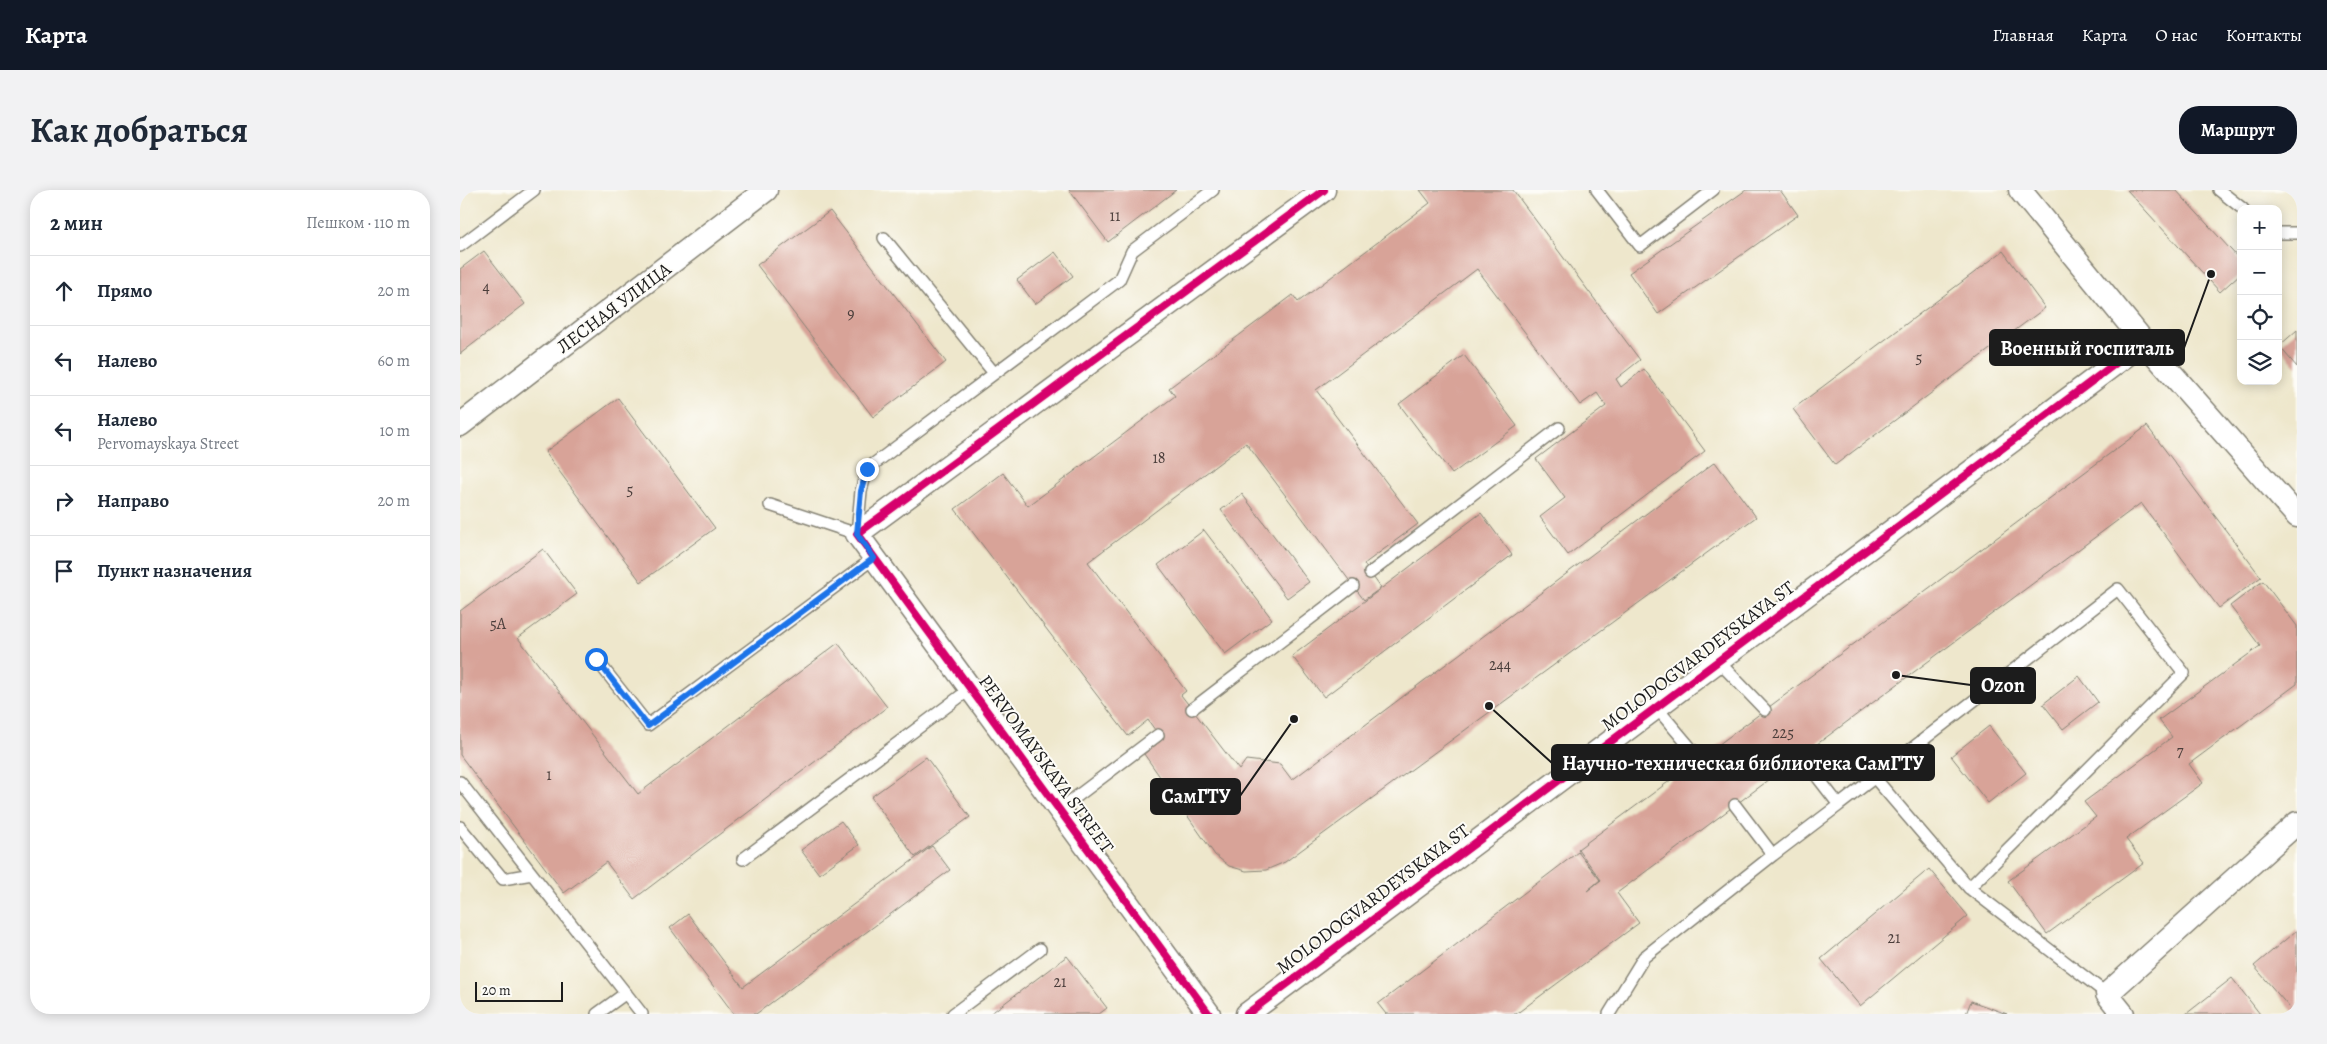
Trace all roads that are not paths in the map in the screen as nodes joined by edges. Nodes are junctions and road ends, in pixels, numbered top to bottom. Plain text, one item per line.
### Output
1 (534, 190) edge
2 (766, 190) edge
3 (1213, 190) edge
4 (1324, 190) edge
5 (1597, 190) edge
6 (1713, 190) edge
7 (2020, 190) edge
8 (2219, 190) edge
9 (2238, 205) edge
10 (2282, 233) edge
11 (2297, 233) edge
12 (884, 238) dead end
13 (460, 246) edge
14 (2144, 342) junction
15 (994, 373) junction
16 (460, 425) edge
17 (1559, 428) dead end
18 (770, 505) dead end
19 (2297, 516) edge
20 (857, 534) junction
21 (874, 558) junction
22 (1370, 573) dead end
23 (1353, 586) dead end
24 (596, 659) dead end
25 (1718, 661) junction
26 (970, 689) junction
27 (1656, 707) junction
28 (1192, 710) dead end
29 (1765, 710) dead end
30 (1158, 735) dead end
31 (1801, 756) dead end
32 (1700, 759) dead end
33 (1874, 777) junction
34 (460, 782) edge
35 (1734, 805) dead end
36 (1839, 805) junction
37 (1059, 810) junction
38 (2297, 823) edge
39 (460, 827) edge
40 (1773, 855) junction
41 (743, 859) dead end
42 (532, 874) junction
43 (1969, 888) junction
44 (1040, 949) dead end
45 (626, 993) junction
46 (2107, 994) junction
47 (597, 1014) edge
48 (642, 1014) edge
49 (953, 1014) edge
50 (1209, 1014) edge
51 (1247, 1014) edge
52 (1609, 1014) edge
53 (2123, 1014) edge

1 - 13 lane
2 - 16 street, ЛЕСНАЯ УЛИЦА
3 - 15 lane
4 - 20 street
5 - 6 lane
7 - 14 street
8 - 9 lane
10 - 11 lane
12 - 15 lane
14 - 19 street
14 - 25 street, MOLODOGVARDEYSKAYA ST
15 - 20 lane
17 - 22 lane
18 - 20 lane
20 - 21 street, PERVOMAYSKAYA STREET
21 - 24 lane
21 - 26 street, PERVOMAYSKAYA STREET
23 - 28 lane
25 - 27 street, MOLODOGVARDEYSKAYA ST
25 - 29 lane
26 - 37 street, PERVOMAYSKAYA STREET
26 - 41 lane
27 - 32 lane
27 - 51 street, MOLODOGVARDEYSKAYA ST
30 - 37 lane
31 - 36 lane
33 - 36 lane
33 - 43 lane
33 - 43 lane
34 - 42 lane
35 - 40 lane
36 - 40 lane
37 - 50 street, PERVOMAYSKAYA STREET
38 - 46 street
39 - 42 lane
40 - 52 lane
42 - 45 lane
43 - 46 lane
44 - 49 lane
45 - 47 lane
45 - 48 lane
46 - 53 street

